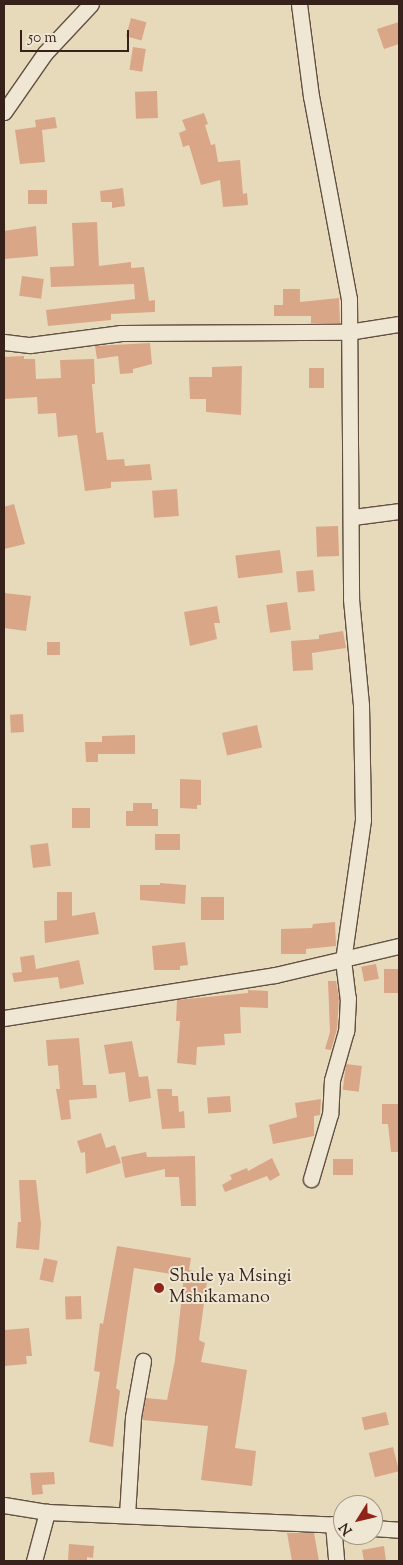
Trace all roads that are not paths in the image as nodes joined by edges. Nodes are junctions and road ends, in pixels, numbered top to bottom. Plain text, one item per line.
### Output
1 (91, 4) edge
2 (299, 4) edge
3 (4, 112) edge
4 (399, 324) edge
5 (348, 332) junction
6 (4, 342) edge
7 (399, 511) edge
8 (352, 517) junction
9 (399, 946) edge
10 (344, 960) junction
11 (4, 1018) edge
12 (311, 1179) dead end
13 (143, 1361) dead end
14 (4, 1505) edge
15 (47, 1512) junction
16 (127, 1515) junction
17 (333, 1525) edge
18 (383, 1529) edge
19 (399, 1530) edge
20 (337, 1545) edge
21 (34, 1561) edge
22 (336, 1561) edge

1 - 3 street
2 - 5 street
4 - 5 street
5 - 6 street
5 - 8 street
7 - 8 street
8 - 10 street
9 - 10 street
10 - 11 street
10 - 12 street
13 - 16 street
14 - 15 street
15 - 16 street
15 - 21 street
16 - 17 street
18 - 19 street
20 - 22 street

